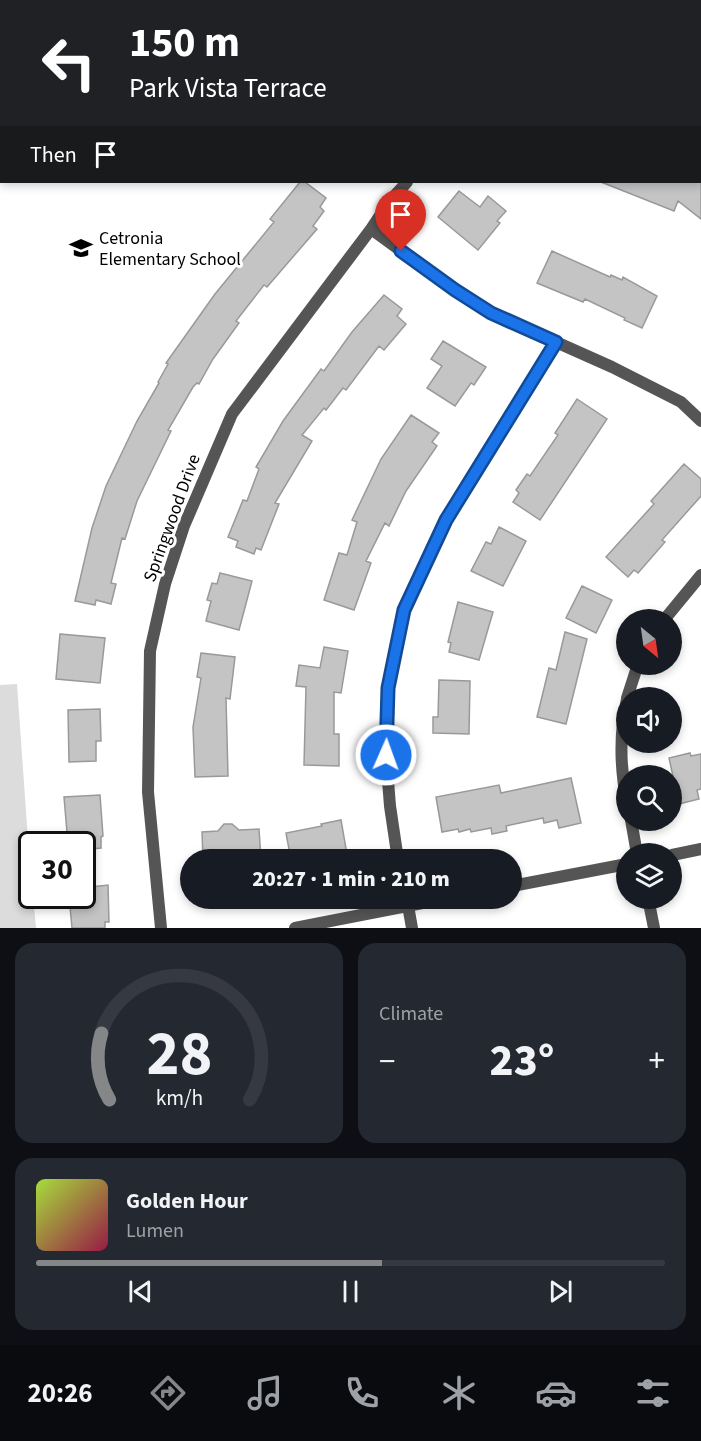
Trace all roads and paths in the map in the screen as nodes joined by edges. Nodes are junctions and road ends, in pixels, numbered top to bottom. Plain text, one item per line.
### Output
1 (406, 183) edge
2 (371, 229) junction
3 (556, 342) junction
4 (701, 420) edge
5 (701, 575) edge
6 (673, 609) edge
7 (396, 849) edge
8 (701, 849) edge
9 (682, 853) edge
10 (616, 866) edge
11 (522, 884) edge
12 (377, 909) edge
13 (408, 909) edge
14 (650, 909) edge
15 (161, 928) edge
16 (295, 928) edge
17 (412, 928) edge
18 (654, 928) edge

1 - 2 street, Springwood Drive
2 - 3 street
2 - 15 street, Springwood Drive
3 - 4 street
3 - 7 street
5 - 6 street
8 - 9 street
10 - 11 street
12 - 16 street
13 - 17 street
14 - 18 street

